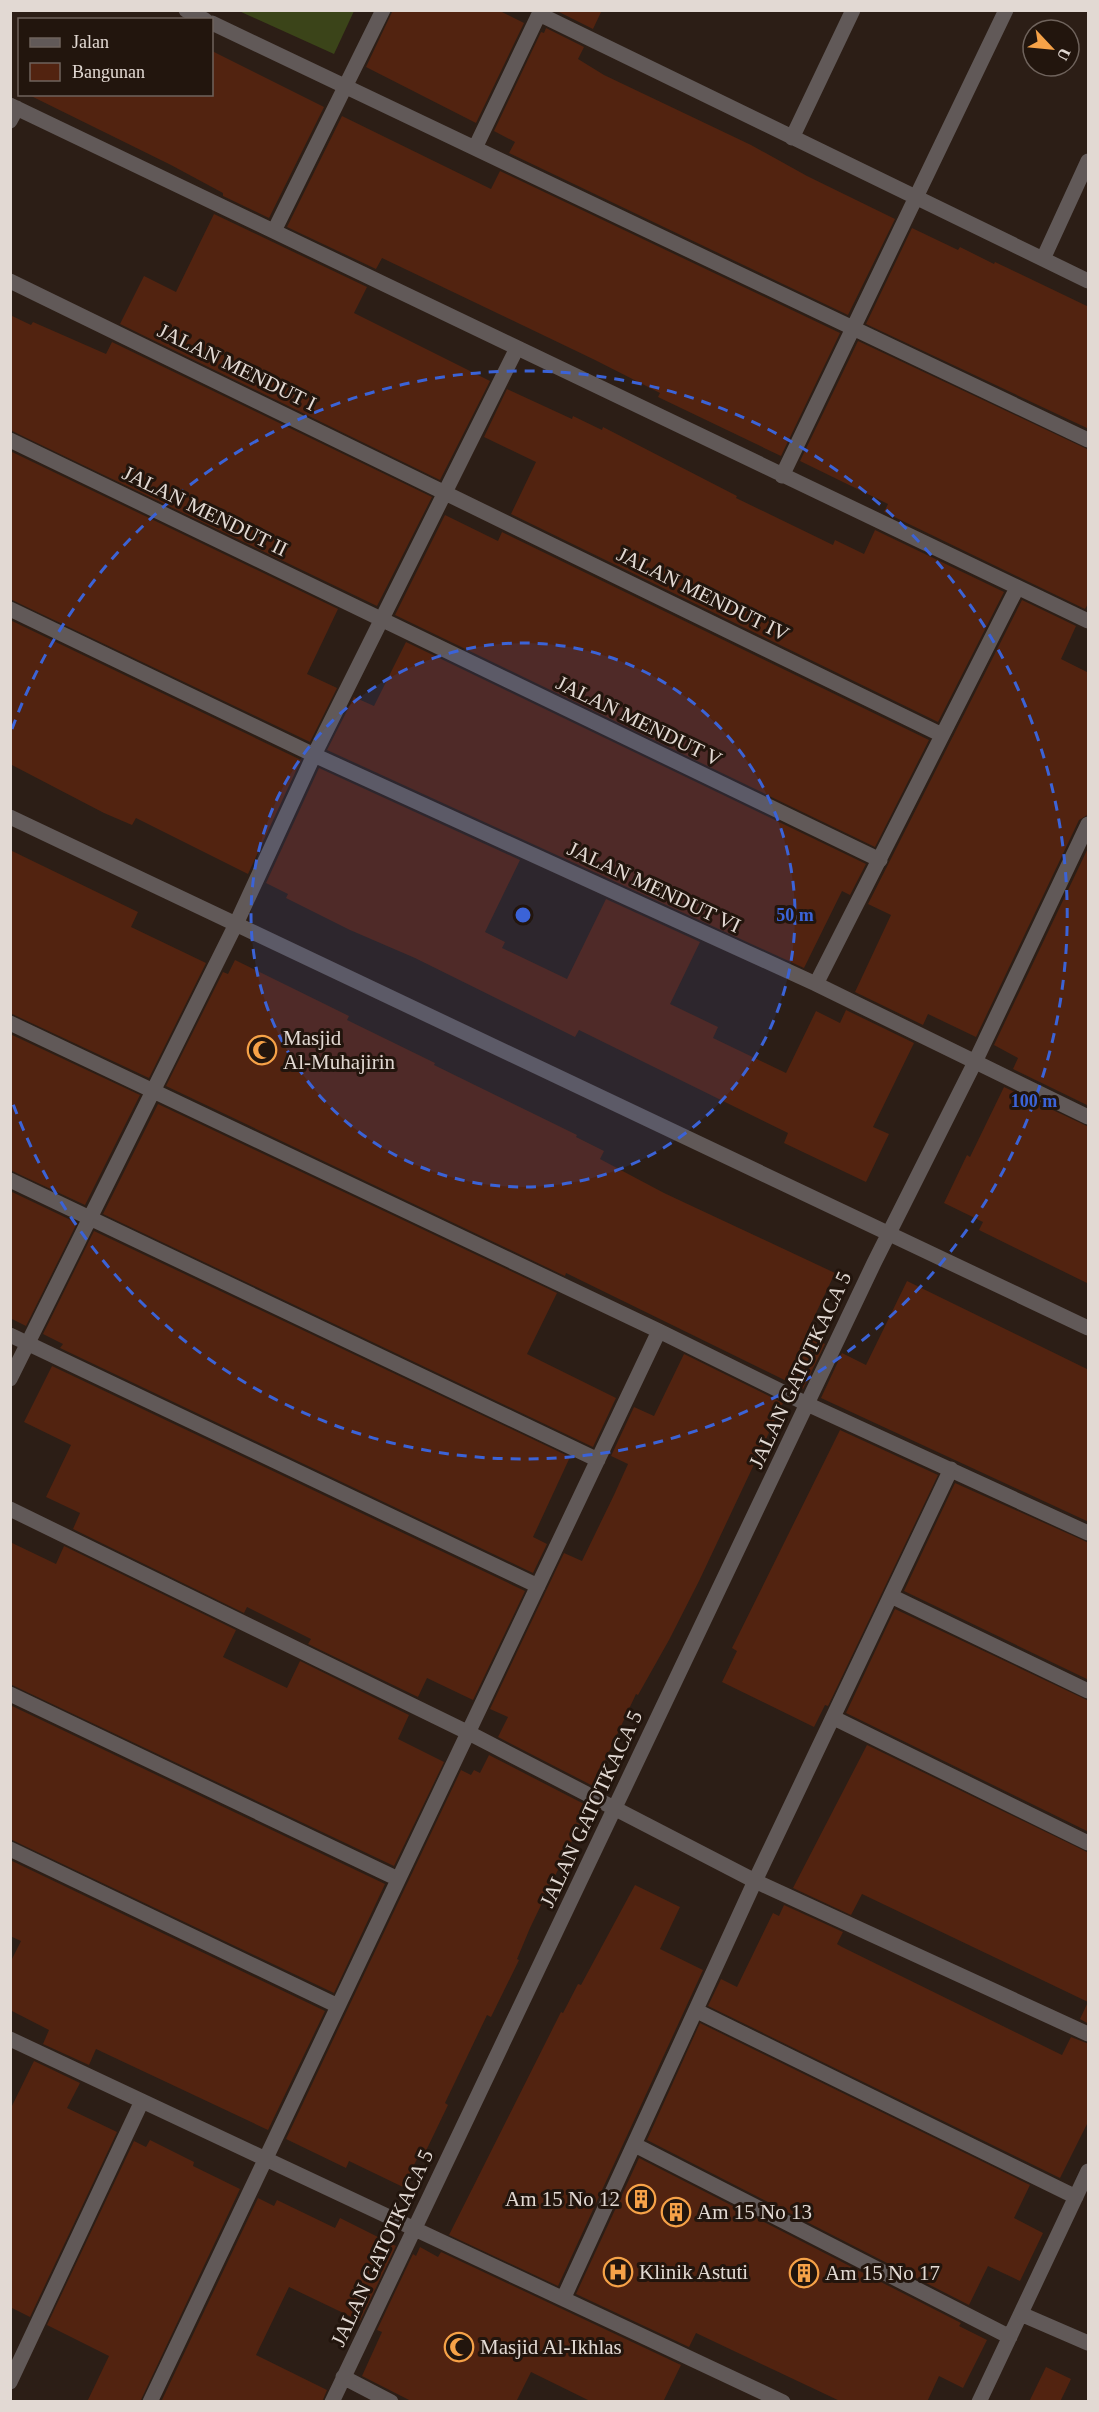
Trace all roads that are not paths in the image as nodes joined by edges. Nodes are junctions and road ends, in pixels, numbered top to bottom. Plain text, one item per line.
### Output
1 (186, 10) edge
2 (383, 10) edge
3 (853, 10) edge
4 (1006, 10) edge
5 (540, 12) edge
6 (201, 18) edge
7 (213, 23) edge
8 (347, 87) junction
9 (13, 111) edge
10 (792, 138) junction
11 (475, 148) junction
12 (1089, 161) edge
13 (916, 199) junction
14 (274, 231) junction
15 (1043, 260) junction
16 (10, 281) edge
17 (1089, 281) edge
18 (853, 329) junction
19 (517, 348) junction
20 (10, 440) edge
21 (1089, 440) edge
22 (782, 476) junction
23 (445, 491) junction
24 (1017, 588) junction
25 (10, 609) edge
26 (381, 619) junction
27 (1089, 621) edge
28 (942, 735) junction
29 (314, 755) junction
30 (10, 817) edge
31 (1089, 824) edge
32 (880, 860) junction
33 (236, 924) junction
34 (816, 984) junction
35 (10, 1023) edge
36 (975, 1062) junction
37 (153, 1090) junction
38 (1089, 1117) edge
39 (10, 1180) edge
40 (89, 1218) junction
41 (888, 1234) junction
42 (1089, 1328) edge
43 (659, 1331) junction
44 (10, 1335) edge
45 (28, 1343) junction
46 (10, 1379) edge
47 (807, 1404) junction
48 (598, 1460) junction
49 (951, 1469) junction
50 (10, 1509) edge
51 (1089, 1533) edge
52 (538, 1586) junction
53 (891, 1596) junction
54 (1089, 1691) edge
55 (10, 1694) edge
56 (834, 1718) junction
57 (469, 1733) junction
58 (615, 1807) junction
59 (1089, 1844) edge
60 (10, 1849) edge
61 (398, 1880) junction
62 (755, 1881) junction
63 (338, 2006) junction
64 (696, 2012) junction
65 (1089, 2034) edge
66 (12, 2043) edge
67 (142, 2101) junction
68 (635, 2145) junction
69 (264, 2160) junction
70 (1089, 2171) edge
71 (1076, 2197) junction
72 (414, 2230) junction
73 (564, 2297) junction
74 (1021, 2314) junction
75 (1010, 2337) junction
76 (1089, 2343) edge
77 (344, 2377) junction
78 (10, 2382) edge
79 (150, 2402) edge
80 (332, 2402) edge
81 (391, 2402) edge
82 (783, 2402) edge
83 (979, 2402) edge

1 - 6 street
2 - 8 street
3 - 10 street
4 - 13 street
5 - 10 street
5 - 11 street
7 - 8 street
8 - 11 street
8 - 14 street
9 - 14 street
10 - 13 street
11 - 18 street
12 - 15 street
13 - 15 street
13 - 18 street
14 - 19 street
15 - 17 street
16 - 23 street, JALAN MENDUT I
18 - 21 street
18 - 22 street
19 - 22 street
19 - 23 street
20 - 26 street, JALAN MENDUT II
22 - 24 street
23 - 26 street
23 - 28 street, JALAN MENDUT IV
24 - 27 street
24 - 28 street
25 - 29 street, JALAN MENDUT VI
26 - 29 street
26 - 32 street, JALAN MENDUT V
28 - 32 street
29 - 33 street
29 - 34 street, JALAN MENDUT VI
30 - 33 street
31 - 36 street, JALAN GATOTKACA 5
32 - 34 street
33 - 37 street
33 - 41 street
34 - 36 street, JALAN MENDUT VI
35 - 37 street
36 - 38 street, JALAN MENDUT VI
36 - 41 street, JALAN GATOTKACA 5
37 - 40 street
37 - 43 street
39 - 40 street
40 - 45 street
40 - 48 street
41 - 42 street
41 - 47 street, JALAN GATOTKACA 5
43 - 47 street
43 - 48 street
44 - 45 street
45 - 46 street
45 - 52 street
47 - 49 street
47 - 58 street, JALAN GATOTKACA 5
48 - 52 street
49 - 51 street
49 - 53 street
50 - 57 street
52 - 57 street
53 - 54 street
53 - 56 street
55 - 61 street
56 - 59 street
56 - 62 street
57 - 58 street
57 - 61 street
58 - 62 street
58 - 72 street, JALAN GATOTKACA 5
60 - 63 street
61 - 63 street
62 - 64 street
62 - 65 street
63 - 69 street
64 - 68 street
64 - 71 street
66 - 67 street
67 - 69 street
67 - 78 street
68 - 73 street
68 - 75 street
69 - 72 street
69 - 79 street
70 - 71 street
71 - 74 street
72 - 73 street
72 - 77 street, JALAN GATOTKACA 5
73 - 82 street
74 - 75 street
74 - 76 street
75 - 83 street
77 - 80 street, JALAN GATOTKACA 5
77 - 81 street

